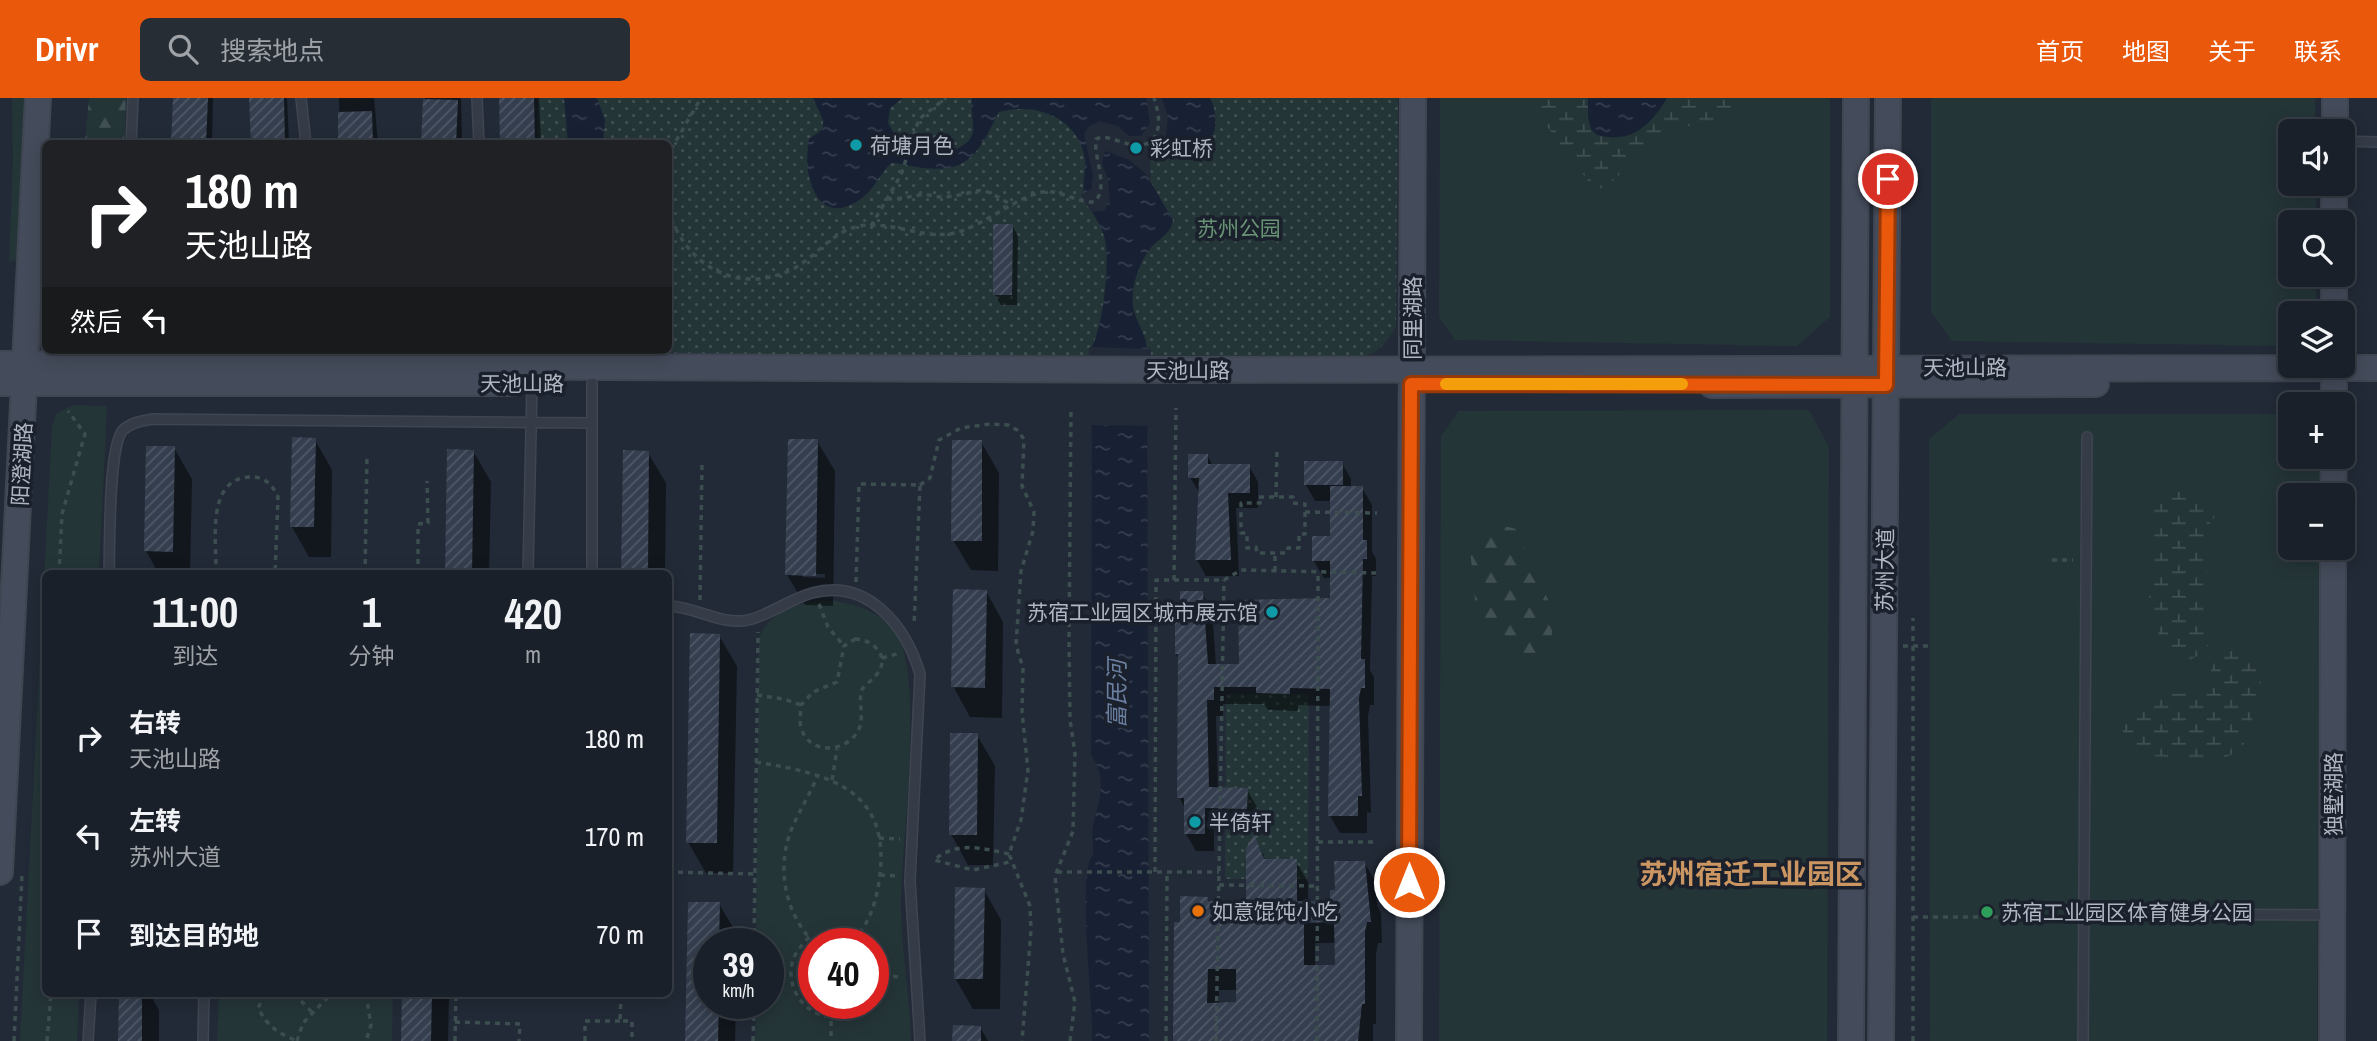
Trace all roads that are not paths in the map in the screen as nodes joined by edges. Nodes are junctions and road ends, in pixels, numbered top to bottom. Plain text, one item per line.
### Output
1 (38, 98) edge
2 (133, 98) edge
3 (301, 98) edge
4 (477, 98) edge
5 (1413, 98) edge
6 (1856, 98) edge
7 (1888, 98) edge
8 (2335, 98) edge
9 (2335, 119) edge
10 (131, 140) edge
11 (306, 140) edge
12 (479, 140) edge
13 (2355, 141) edge
14 (2377, 142) edge
15 (0, 363) edge
16 (2377, 368) edge
17 (27, 373) junction
18 (1044, 376) junction
19 (1857, 376) junction
20 (1886, 376) junction
21 (1411, 377) junction
22 (2334, 380) edge
23 (0, 383) edge
24 (533, 383) junction
25 (592, 383) junction
26 (2377, 384) edge
27 (532, 422) junction
28 (592, 423) junction
29 (2087, 436) dead end
30 (2333, 560) edge
31 (109, 570) edge
32 (528, 570) edge
33 (592, 570) edge
34 (672, 607) edge
35 (0, 872) edge
36 (2084, 915) junction
37 (2334, 915) junction
38 (91, 997) edge
39 (204, 997) edge
40 (88, 1041) edge
41 (203, 1041) edge
42 (920, 1041) edge
43 (1409, 1041) edge
44 (1851, 1041) edge
45 (1881, 1041) edge
46 (2083, 1041) edge
47 (2332, 1041) edge

1 - 17 street, 阳澄湖路
2 - 10 lane
3 - 11 lane
4 - 12 lane
5 - 21 street, 同里湖路
6 - 19 street, 苏州大道
7 - 20 street, 苏州大道
8 - 9 street
13 - 14 lane
15 - 17 street, 天池山路
16 - 22 street, 天池山路
17 - 18 street, 天池山路
17 - 23 street, 天池山路
17 - 24 street, 天池山路
17 - 35 street, 阳澄湖路
18 - 21 street, 天池山路
18 - 25 street, 天池山路
19 - 20 street, 天池山路
19 - 21 street, 天池山路
19 - 44 street, 苏州大道
20 - 22 street, 天池山路
20 - 45 street, 苏州大道
21 - 43 street, 同里湖路
22 - 26 street, 天池山路
24 - 25 street, 天池山路
24 - 27 lane
25 - 28 lane
27 - 28 lane
27 - 31 lane
27 - 32 lane
28 - 33 lane
29 - 36 lane
30 - 37 street, 独墅湖路
34 - 42 lane
36 - 37 lane
36 - 46 lane
37 - 47 street, 独墅湖路
38 - 40 lane
39 - 41 lane

